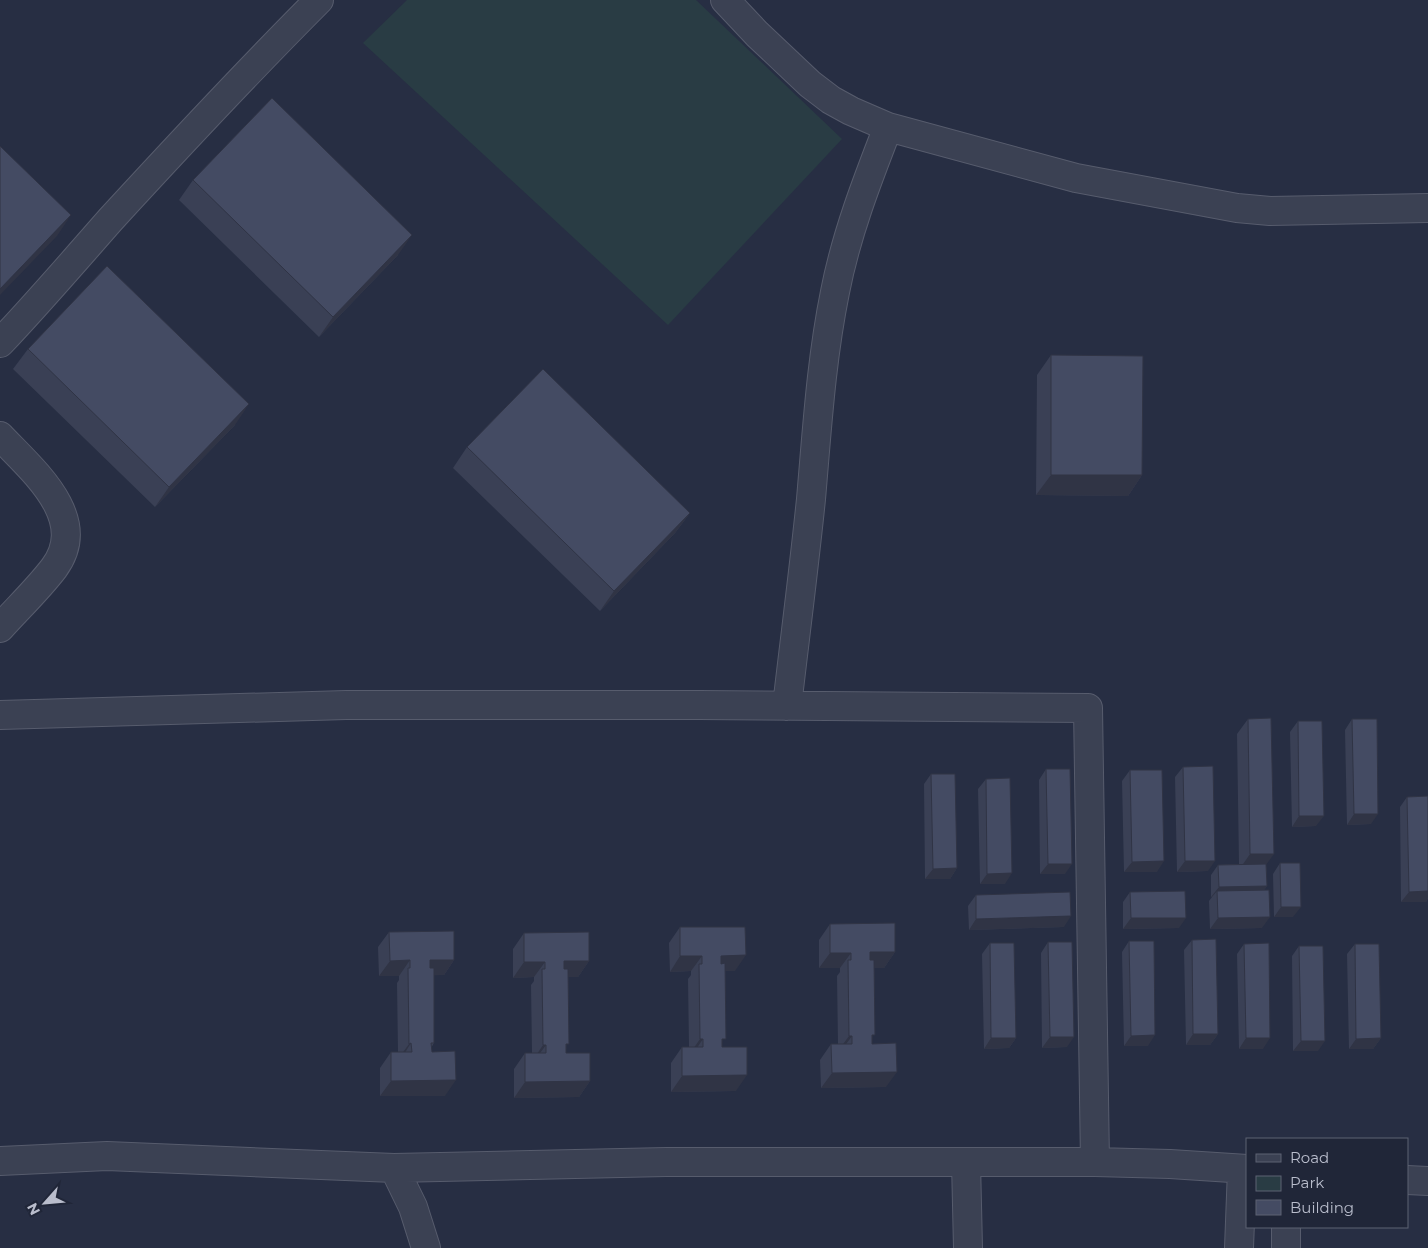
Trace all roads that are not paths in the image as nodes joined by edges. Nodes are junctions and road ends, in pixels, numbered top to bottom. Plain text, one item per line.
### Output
1 (319, 0) edge
2 (725, 0) edge
3 (888, 127) junction
4 (1428, 208) edge
5 (0, 343) edge
6 (0, 436) edge
7 (0, 628) edge
8 (787, 706) junction
9 (0, 715) edge
10 (0, 1161) edge
11 (966, 1162) junction
12 (1095, 1162) junction
13 (394, 1168) junction
14 (1244, 1169) edge
15 (1408, 1180) edge
16 (1428, 1181) edge
17 (1286, 1228) edge
18 (426, 1248) edge
19 (968, 1248) edge
20 (1240, 1248) edge
21 (1286, 1248) edge

1 - 5 street
2 - 3 street
3 - 4 street
3 - 8 street
6 - 7 street
8 - 9 street
8 - 12 street
10 - 13 street
11 - 12 street
11 - 13 street
11 - 19 street
12 - 14 street
13 - 18 street
14 - 20 street
15 - 16 street
17 - 21 street

